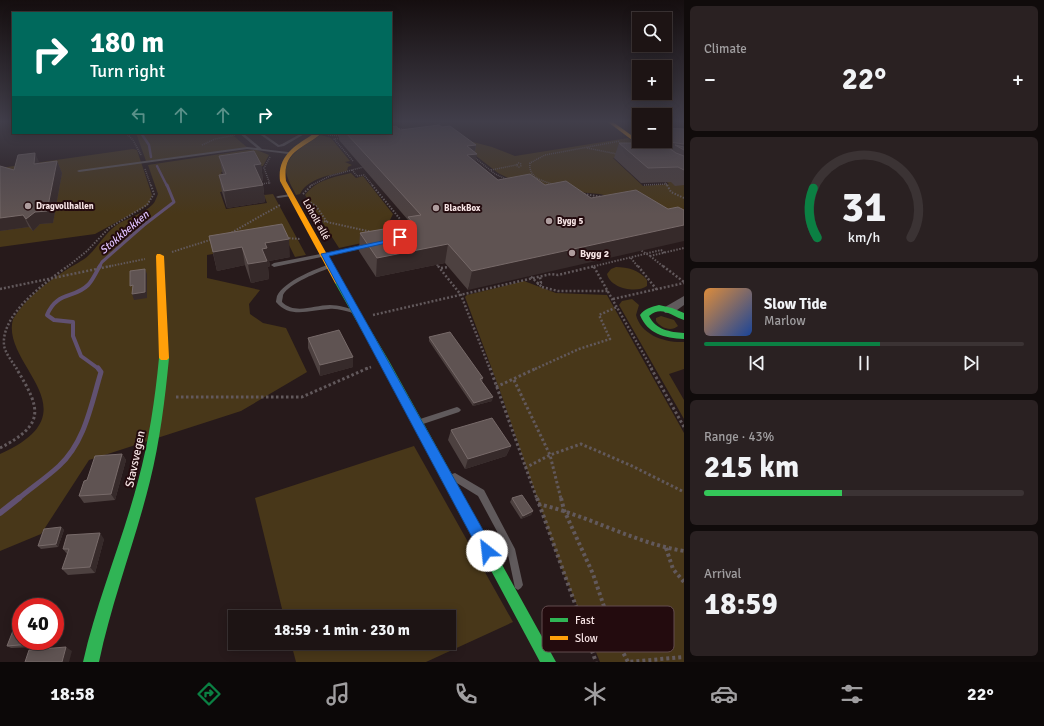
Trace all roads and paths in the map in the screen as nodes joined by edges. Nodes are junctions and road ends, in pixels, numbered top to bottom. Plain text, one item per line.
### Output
1 (140, 153) edge
2 (216, 153) edge
3 (281, 153) edge
4 (346, 153) edge
5 (557, 153) edge
6 (609, 153) edge
7 (652, 153) edge
8 (288, 154) joint
9 (620, 155) edge
10 (473, 156) edge
11 (684, 158) edge
12 (353, 161) edge
13 (143, 163) junction
14 (530, 163) junction
15 (258, 166) edge
16 (363, 167) edge
17 (264, 168) dead end
18 (352, 170) junction
19 (490, 170) junction
20 (79, 171) dead end
21 (483, 171) edge
22 (147, 175) dead end
23 (507, 180) edge
24 (663, 180) edge
25 (269, 183) dead end
26 (256, 184) edge
27 (668, 184) junction
28 (644, 185) dead end
29 (560, 186) edge
30 (380, 187) edge
31 (376, 189) junction
32 (582, 194) edge
33 (291, 195) junction
34 (278, 197) dead end
35 (604, 197) edge
36 (684, 198) edge
37 (305, 200) junction
38 (282, 204) dead end
39 (309, 206) dead end
40 (330, 224) junction
41 (320, 226) dead end
42 (397, 230) edge
43 (374, 232) edge
44 (232, 236) edge
45 (280, 237) edge
46 (216, 238) edge
47 (304, 239) dead end
48 (372, 245) edge
49 (637, 247) edge
50 (684, 248) edge
51 (665, 253) junction
52 (325, 254) junction
53 (620, 255) edge
54 (649, 255) junction
55 (160, 256) junction
56 (431, 256) edge
57 (630, 258) junction
58 (625, 259) junction
59 (274, 265) dead end
60 (330, 266) junction
61 (594, 266) junction
62 (448, 267) dead end
63 (440, 268) junction
64 (527, 273) edge
65 (540, 277) junction
66 (49, 279) junction
67 (498, 283) edge
68 (684, 283) edge
69 (537, 284) junction
70 (500, 286) junction
71 (0, 289) edge
72 (657, 290) junction
73 (609, 291) junction
74 (461, 295) junction
75 (613, 299) junction
76 (684, 300) edge
77 (617, 307) junction
78 (669, 310) junction
79 (357, 315) junction
80 (684, 317) edge
81 (684, 336) edge
82 (384, 361) junction
83 (514, 380) junction
84 (496, 387) junction
85 (160, 397) junction
86 (457, 410) dead end
87 (417, 423) junction
88 (684, 427) edge
89 (0, 448) edge
90 (550, 455) junction
91 (525, 468) junction
92 (443, 471) junction
93 (684, 492) edge
94 (538, 504) junction
95 (564, 510) junction
96 (666, 548) junction
97 (684, 551) edge
98 (684, 582) edge
99 (575, 606) edge
100 (604, 606) edge
101 (524, 618) junction
102 (542, 651) edge
103 (543, 652) edge
104 (592, 652) edge
105 (623, 652) edge
106 (684, 658) edge
107 (91, 662) edge
108 (548, 662) edge
109 (596, 662) edge

1 - 13 path
2 - 13 lane
3 - 8 lane
4 - 12 path
5 - 14 path
6 - 9 path
7 - 11 street
8 - 33 street, Loholt allé
10 - 19 path
13 - 20 lane
14 - 19 path
14 - 29 path
15 - 17 path
16 - 18 path
18 - 31 path
18 - 37 path
19 - 21 path
19 - 23 path
22 - 66 path
24 - 27 path
25 - 26 path
27 - 28 path
27 - 36 path
30 - 31 path
31 - 42 path
32 - 35 path
33 - 34 lane
33 - 52 street, Loholt allé
37 - 39 path
37 - 40 path
38 - 44 path
40 - 41 path
40 - 43 path
45 - 47 path
46 - 55 path
48 - 52 lane
49 - 54 path, bridge
50 - 51 path
51 - 54 path
51 - 54 path
52 - 59 lane
52 - 60 street, Loholt allé
53 - 58 path
54 - 57 path
54 - 68 path
55 - 66 path
55 - 85 street, Stavsvegen
56 - 63 path
57 - 58 path
57 - 72 path
58 - 61 path
60 - 79 street, Loholt allé
60 - 79 lane
61 - 65 path
61 - 73 path
62 - 63 path
63 - 74 path
64 - 69 path, bridge
65 - 69 path
65 - 70 path
66 - 71 path
66 - 89 path
67 - 70 path
68 - 72 path
69 - 73 path, bridge
70 - 74 path
72 - 75 path
73 - 75 path
74 - 79 path
74 - 84 path
75 - 77 path
76 - 78 street
77 - 83 path
77 - 88 path
78 - 80 street
78 - 81 street
79 - 82 street, Loholt allé
82 - 85 path
82 - 87 street, Loholt allé
83 - 84 path
83 - 90 path
84 - 91 path
85 - 107 street, Stavsvegen
86 - 87 lane
87 - 92 street, Loholt allé
90 - 91 path
90 - 93 path
90 - 95 path
91 - 94 path
92 - 101 street, Loholt allé
92 - 101 lane
94 - 95 path
94 - 99 path
95 - 96 path
95 - 100 path
96 - 97 path
96 - 98 path
101 - 102 street, Loholt allé
103 - 108 street, Loholt allé
104 - 109 path
105 - 106 path

